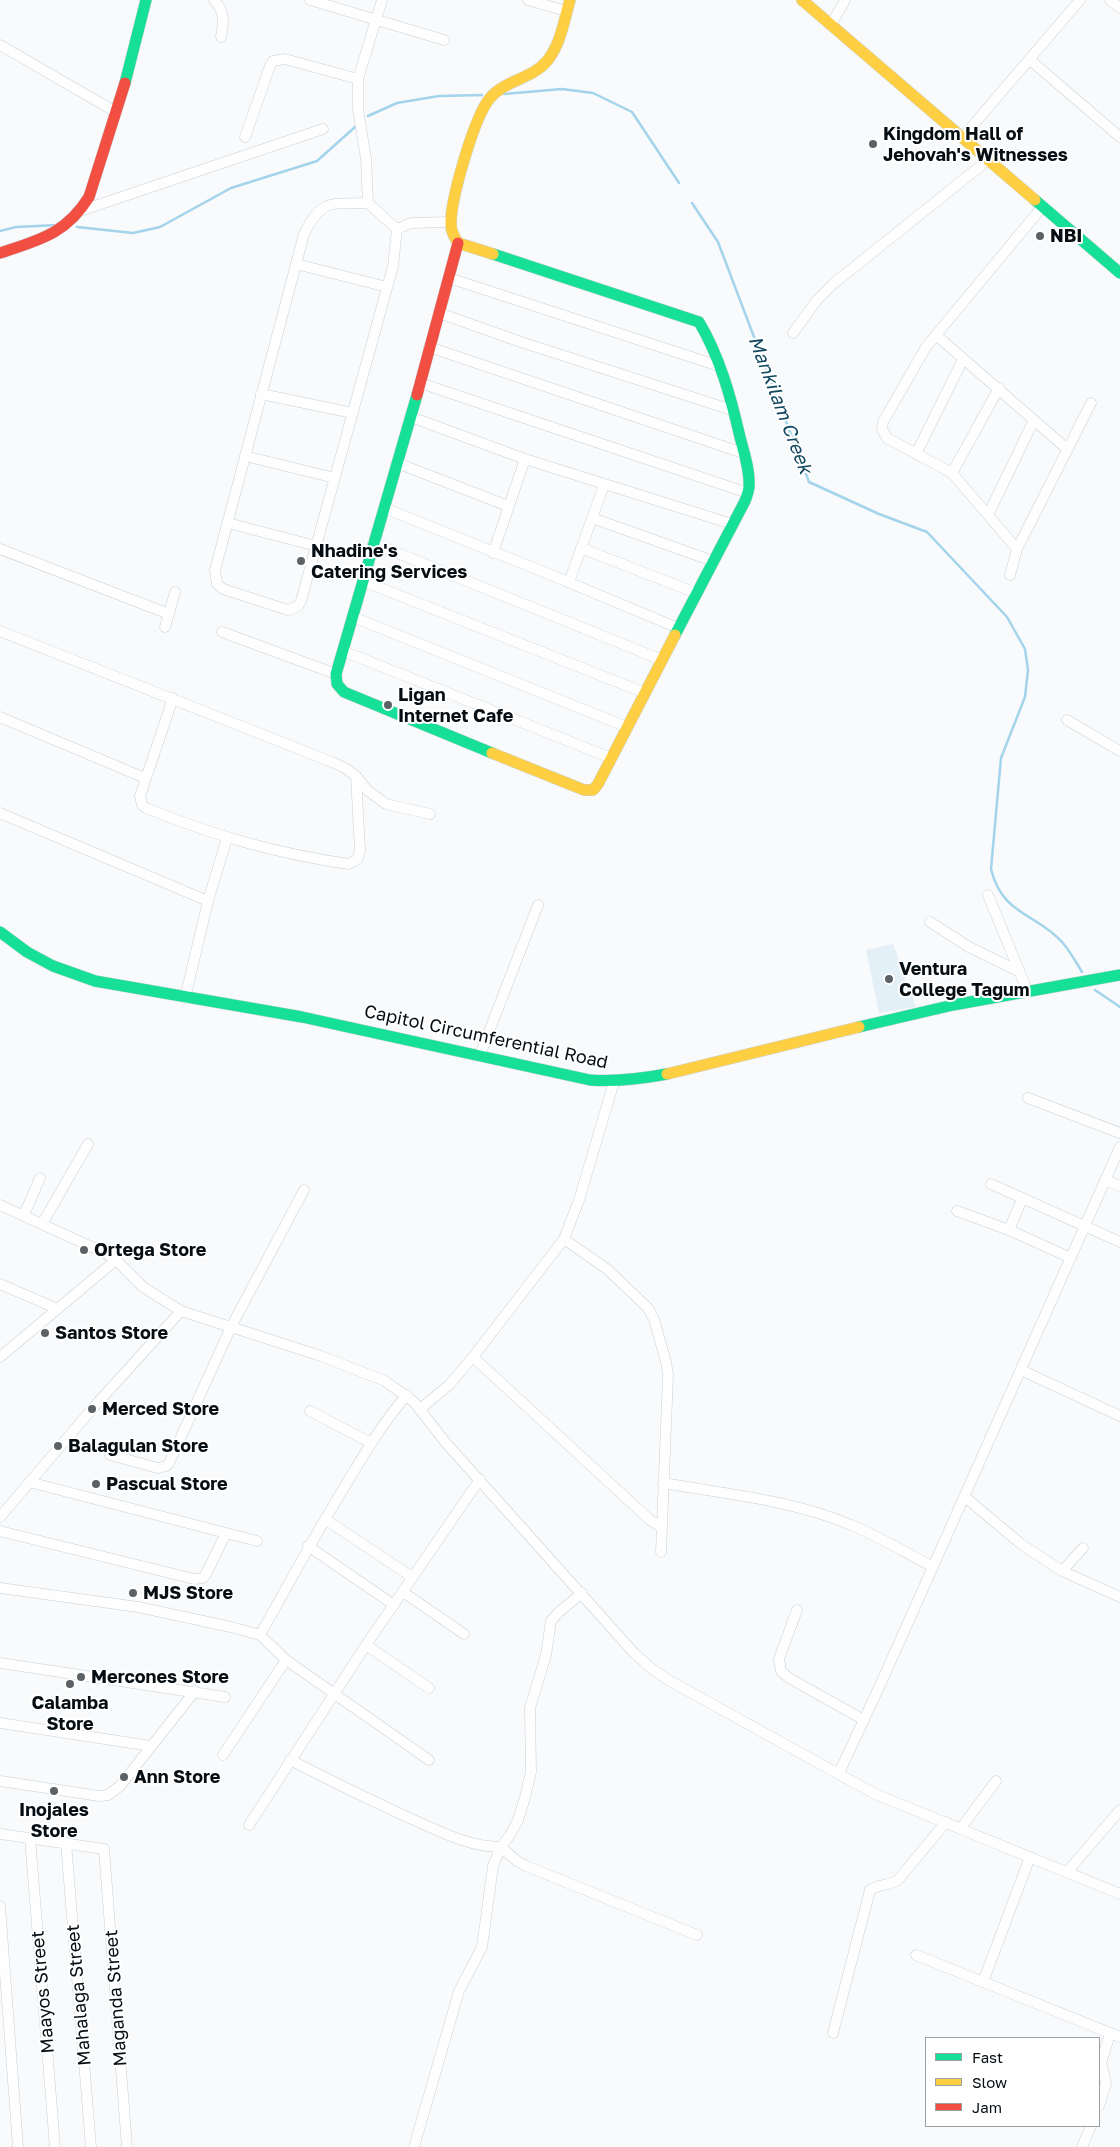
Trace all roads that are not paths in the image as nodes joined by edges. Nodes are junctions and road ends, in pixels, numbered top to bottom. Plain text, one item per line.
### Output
1 (146, 0) edge
2 (214, 0) edge
3 (310, 0) edge
4 (382, 0) edge
5 (528, 0) edge
6 (802, 0) edge
7 (845, 0) edge
8 (1080, 0) edge
9 (1110, 0) edge
10 (568, 6) edge
11 (1120, 8) edge
12 (376, 20) junction
13 (831, 25) junction
14 (221, 37) dead end
15 (444, 40) dead end
16 (0, 45) edge
17 (1029, 59) junction
18 (358, 79) junction
19 (116, 112) junction
20 (323, 129) dead end
21 (245, 137) dead end
22 (1120, 137) edge
23 (962, 138) junction
24 (988, 160) junction
25 (368, 203) junction
26 (1043, 206) junction
27 (83, 210) junction
28 (451, 222) junction
29 (397, 229) junction
30 (458, 243) junction
31 (0, 253) edge
32 (296, 264) junction
33 (1120, 273) edge
34 (449, 278) junction
35 (387, 287) junction
36 (439, 313) junction
37 (793, 332) dead end
38 (936, 335) junction
39 (429, 347) junction
40 (963, 359) junction
41 (718, 366) junction
42 (420, 384) junction
43 (999, 388) junction
44 (261, 394) junction
45 (1091, 403) dead end
46 (732, 410) junction
47 (353, 413) junction
48 (410, 417) junction
49 (1034, 420) junction
50 (1066, 448) junction
51 (743, 453) junction
52 (916, 454) junction
53 (246, 456) junction
54 (524, 459) junction
55 (397, 463) junction
56 (952, 473) junction
57 (335, 478) junction
58 (604, 485) junction
59 (748, 493) junction
60 (508, 506) junction
61 (384, 508) junction
62 (988, 515) junction
63 (592, 518) junction
64 (228, 523) junction
65 (732, 524) junction
66 (373, 543) junction
67 (316, 546) junction
68 (581, 548) junction
69 (0, 549) edge
70 (1017, 549) junction
71 (493, 553) junction
72 (713, 560) junction
73 (1010, 575) dead end
74 (363, 581) junction
75 (569, 582) junction
76 (175, 592) dead end
77 (696, 593) junction
78 (169, 614) junction
79 (353, 617) junction
80 (165, 627) dead end
81 (678, 628) junction
82 (0, 631) edge
83 (222, 632) dead end
84 (343, 651) junction
85 (662, 660) junction
86 (336, 674) junction
87 (645, 693) junction
88 (173, 698) junction
89 (0, 717) edge
90 (1067, 720) dead end
91 (627, 727) junction
92 (1120, 751) edge
93 (611, 758) junction
94 (356, 776) junction
95 (145, 778) junction
96 (0, 813) edge
97 (430, 814) dead end
98 (227, 838) junction
99 (988, 895) dead end
100 (208, 900) junction
101 (538, 905) dead end
102 (930, 922) dead end
103 (0, 932) edge
104 (1020, 972) junction
105 (1120, 975) edge
106 (1027, 990) junction
107 (184, 998) junction
108 (480, 1055) junction
109 (614, 1082) junction
110 (1028, 1098) dead end
111 (1120, 1133) edge
112 (88, 1144) dead end
113 (1120, 1150) edge
114 (40, 1178) dead end
115 (1105, 1180) junction
116 (991, 1184) dead end
117 (1120, 1186) edge
118 (304, 1190) dead end
119 (1022, 1199) junction
120 (1, 1209) edge
121 (957, 1211) dead end
122 (24, 1215) junction
123 (42, 1224) junction
124 (1084, 1227) junction
125 (1009, 1230) junction
126 (564, 1239) junction
127 (1120, 1242) edge
128 (1071, 1258) junction
129 (116, 1260) junction
130 (0, 1284) edge
131 (58, 1309) junction
132 (182, 1311) junction
133 (231, 1327) junction
134 (474, 1357) junction
135 (0, 1358) edge
136 (1021, 1370) junction
137 (407, 1395) junction
138 (420, 1409) junction
139 (310, 1411) dead end
140 (1120, 1416) edge
141 (371, 1443) junction
142 (110, 1454) dead end
143 (480, 1479) junction
144 (29, 1482) junction
145 (663, 1483) junction
146 (965, 1497) junction
147 (0, 1517) edge
148 (325, 1519) junction
149 (662, 1527) junction
150 (0, 1531) edge
151 (226, 1533) junction
152 (257, 1541) dead end
153 (308, 1546) junction
154 (1083, 1548) dead end
155 (661, 1552) dead end
156 (933, 1567) junction
157 (1062, 1571) junction
158 (412, 1577) junction
159 (0, 1588) edge
160 (402, 1592) junction
161 (582, 1593) junction
162 (1120, 1597) edge
163 (394, 1605) junction
164 (797, 1610) dead end
165 (464, 1634) dead end
166 (260, 1635) junction
167 (366, 1645) junction
168 (286, 1660) junction
169 (0, 1663) edge
170 (429, 1688) dead end
171 (195, 1692) junction
172 (334, 1694) junction
173 (225, 1697) dead end
174 (864, 1720) junction
175 (0, 1723) edge
176 (151, 1746) junction
177 (223, 1755) dead end
178 (290, 1760) junction
179 (429, 1760) dead end
180 (838, 1773) junction
181 (0, 1781) edge
182 (996, 1781) dead end
183 (1120, 1810) edge
184 (946, 1822) junction
185 (249, 1825) dead end
186 (961, 1828) junction
187 (0, 1834) edge
188 (30, 1838) junction
189 (66, 1843) junction
190 (501, 1847) junction
191 (1030, 1857) junction
192 (1067, 1872) junction
193 (1120, 1894) edge
194 (0, 1906) edge
195 (697, 1935) dead end
196 (916, 1955) dead end
197 (983, 1982) junction
198 (834, 2034) dead end
199 (1115, 2035) edge
200 (1100, 2103) edge
201 (1091, 2127) edge
202 (18, 2147) edge
203 (55, 2147) edge
204 (91, 2147) edge
205 (127, 2147) edge
206 (414, 2147) edge
207 (1082, 2147) edge

1 - 19 main road
2 - 14 street
3 - 12 street
4 - 12 street
5 - 10 street
6 - 13 main road
7 - 13 street
8 - 17 street
9 - 11 street
10 - 28 main road
12 - 15 street
12 - 18 street
13 - 23 main road
16 - 19 street
17 - 22 street
17 - 23 street
18 - 21 street
18 - 25 street
19 - 27 main road
20 - 27 street
23 - 24 main road
24 - 26 main road
24 - 37 street
25 - 29 street
25 - 32 street
26 - 33 main road
26 - 38 street
27 - 31 main road
28 - 29 street
28 - 30 main road
29 - 35 street
30 - 34 main road
30 - 41 main road
32 - 35 street
32 - 44 street
34 - 36 main road
34 - 41 street
35 - 47 street
36 - 39 main road
36 - 46 street
38 - 40 street
38 - 52 street
39 - 42 main road
39 - 51 street
40 - 43 street
40 - 52 street
41 - 46 main road
42 - 48 main road
42 - 59 street
43 - 49 street
43 - 56 street
44 - 47 street
44 - 53 street
45 - 50 street
46 - 51 main road
47 - 57 street
48 - 54 street
48 - 55 main road
49 - 50 street
49 - 62 street
50 - 70 street
51 - 59 main road
52 - 56 street
53 - 57 street
53 - 64 street
54 - 58 street
54 - 60 street
55 - 60 street
55 - 61 main road
56 - 62 street
57 - 67 street
58 - 63 street
58 - 65 street
59 - 65 main road
60 - 71 street
61 - 66 main road
61 - 71 street
62 - 70 street
63 - 68 street
63 - 72 street
64 - 67 street
64 - 67 street
65 - 72 main road
66 - 74 main road
66 - 85 street
68 - 75 street
68 - 77 street
69 - 78 street
70 - 73 street
71 - 75 street
72 - 77 main road
74 - 79 main road
74 - 87 street
75 - 81 street
76 - 78 street
77 - 81 main road
78 - 80 street
79 - 84 main road
79 - 91 street
81 - 85 main road
82 - 88 street
83 - 86 street
84 - 86 main road
84 - 93 street
85 - 87 main road
86 - 93 main road
87 - 91 main road
88 - 94 street
88 - 95 street
89 - 95 street
90 - 92 street
91 - 93 main road
94 - 97 street
94 - 98 street
95 - 98 street
96 - 100 street
98 - 100 street
99 - 104 street
100 - 107 street
101 - 108 street
102 - 104 street
103 - 107 main road, Capitol Circumferential Road
104 - 106 street
105 - 106 main road, Capitol Circumferential Road
106 - 109 main road, Capitol Circumferential Road
107 - 108 main road, Capitol Circumferential Road
108 - 109 main road, Capitol Circumferential Road
109 - 126 street
110 - 111 street
112 - 123 street
113 - 115 street
114 - 122 street
115 - 117 street
115 - 124 street
116 - 119 street
118 - 133 street
119 - 124 street
119 - 125 street
120 - 122 street
121 - 125 street
122 - 123 street
123 - 129 street
124 - 127 street
124 - 128 street
125 - 128 street
126 - 134 street
126 - 145 street
128 - 136 street
129 - 131 street
129 - 132 street
130 - 131 street
131 - 135 street
132 - 133 street
132 - 144 street
133 - 137 street
133 - 142 street
134 - 138 street
134 - 149 street
136 - 140 street
136 - 146 street
137 - 138 street
137 - 141 street
138 - 143 street
139 - 141 street
141 - 148 street
143 - 158 street
143 - 161 street
144 - 147 street
144 - 151 street
145 - 149 street
145 - 156 street
146 - 156 street
146 - 157 street
148 - 153 street
148 - 158 street
149 - 155 street
150 - 151 street
151 - 152 street
153 - 163 street
153 - 166 street
154 - 157 street
156 - 174 street
157 - 162 street
158 - 160 street
159 - 166 street
160 - 163 street
160 - 165 street
161 - 180 street
161 - 190 street
163 - 167 street
164 - 174 street
166 - 168 street
167 - 170 street
167 - 172 street
168 - 172 street
168 - 177 street
169 - 171 street
171 - 173 street
171 - 176 street
172 - 178 street
172 - 179 street
174 - 180 street
175 - 176 street
176 - 181 street
178 - 185 street
178 - 190 street
180 - 184 street
182 - 186 street
183 - 192 street
184 - 186 street
184 - 198 street
186 - 191 street
187 - 188 street
188 - 189 street
188 - 203 street, Maayos Street
189 - 204 street, Mahalaga Street
189 - 205 street, Maganda Street
190 - 195 street
190 - 206 street
191 - 192 street
191 - 197 street
192 - 193 street
194 - 202 street
196 - 197 street
197 - 199 street
199 - 200 street
201 - 207 street

